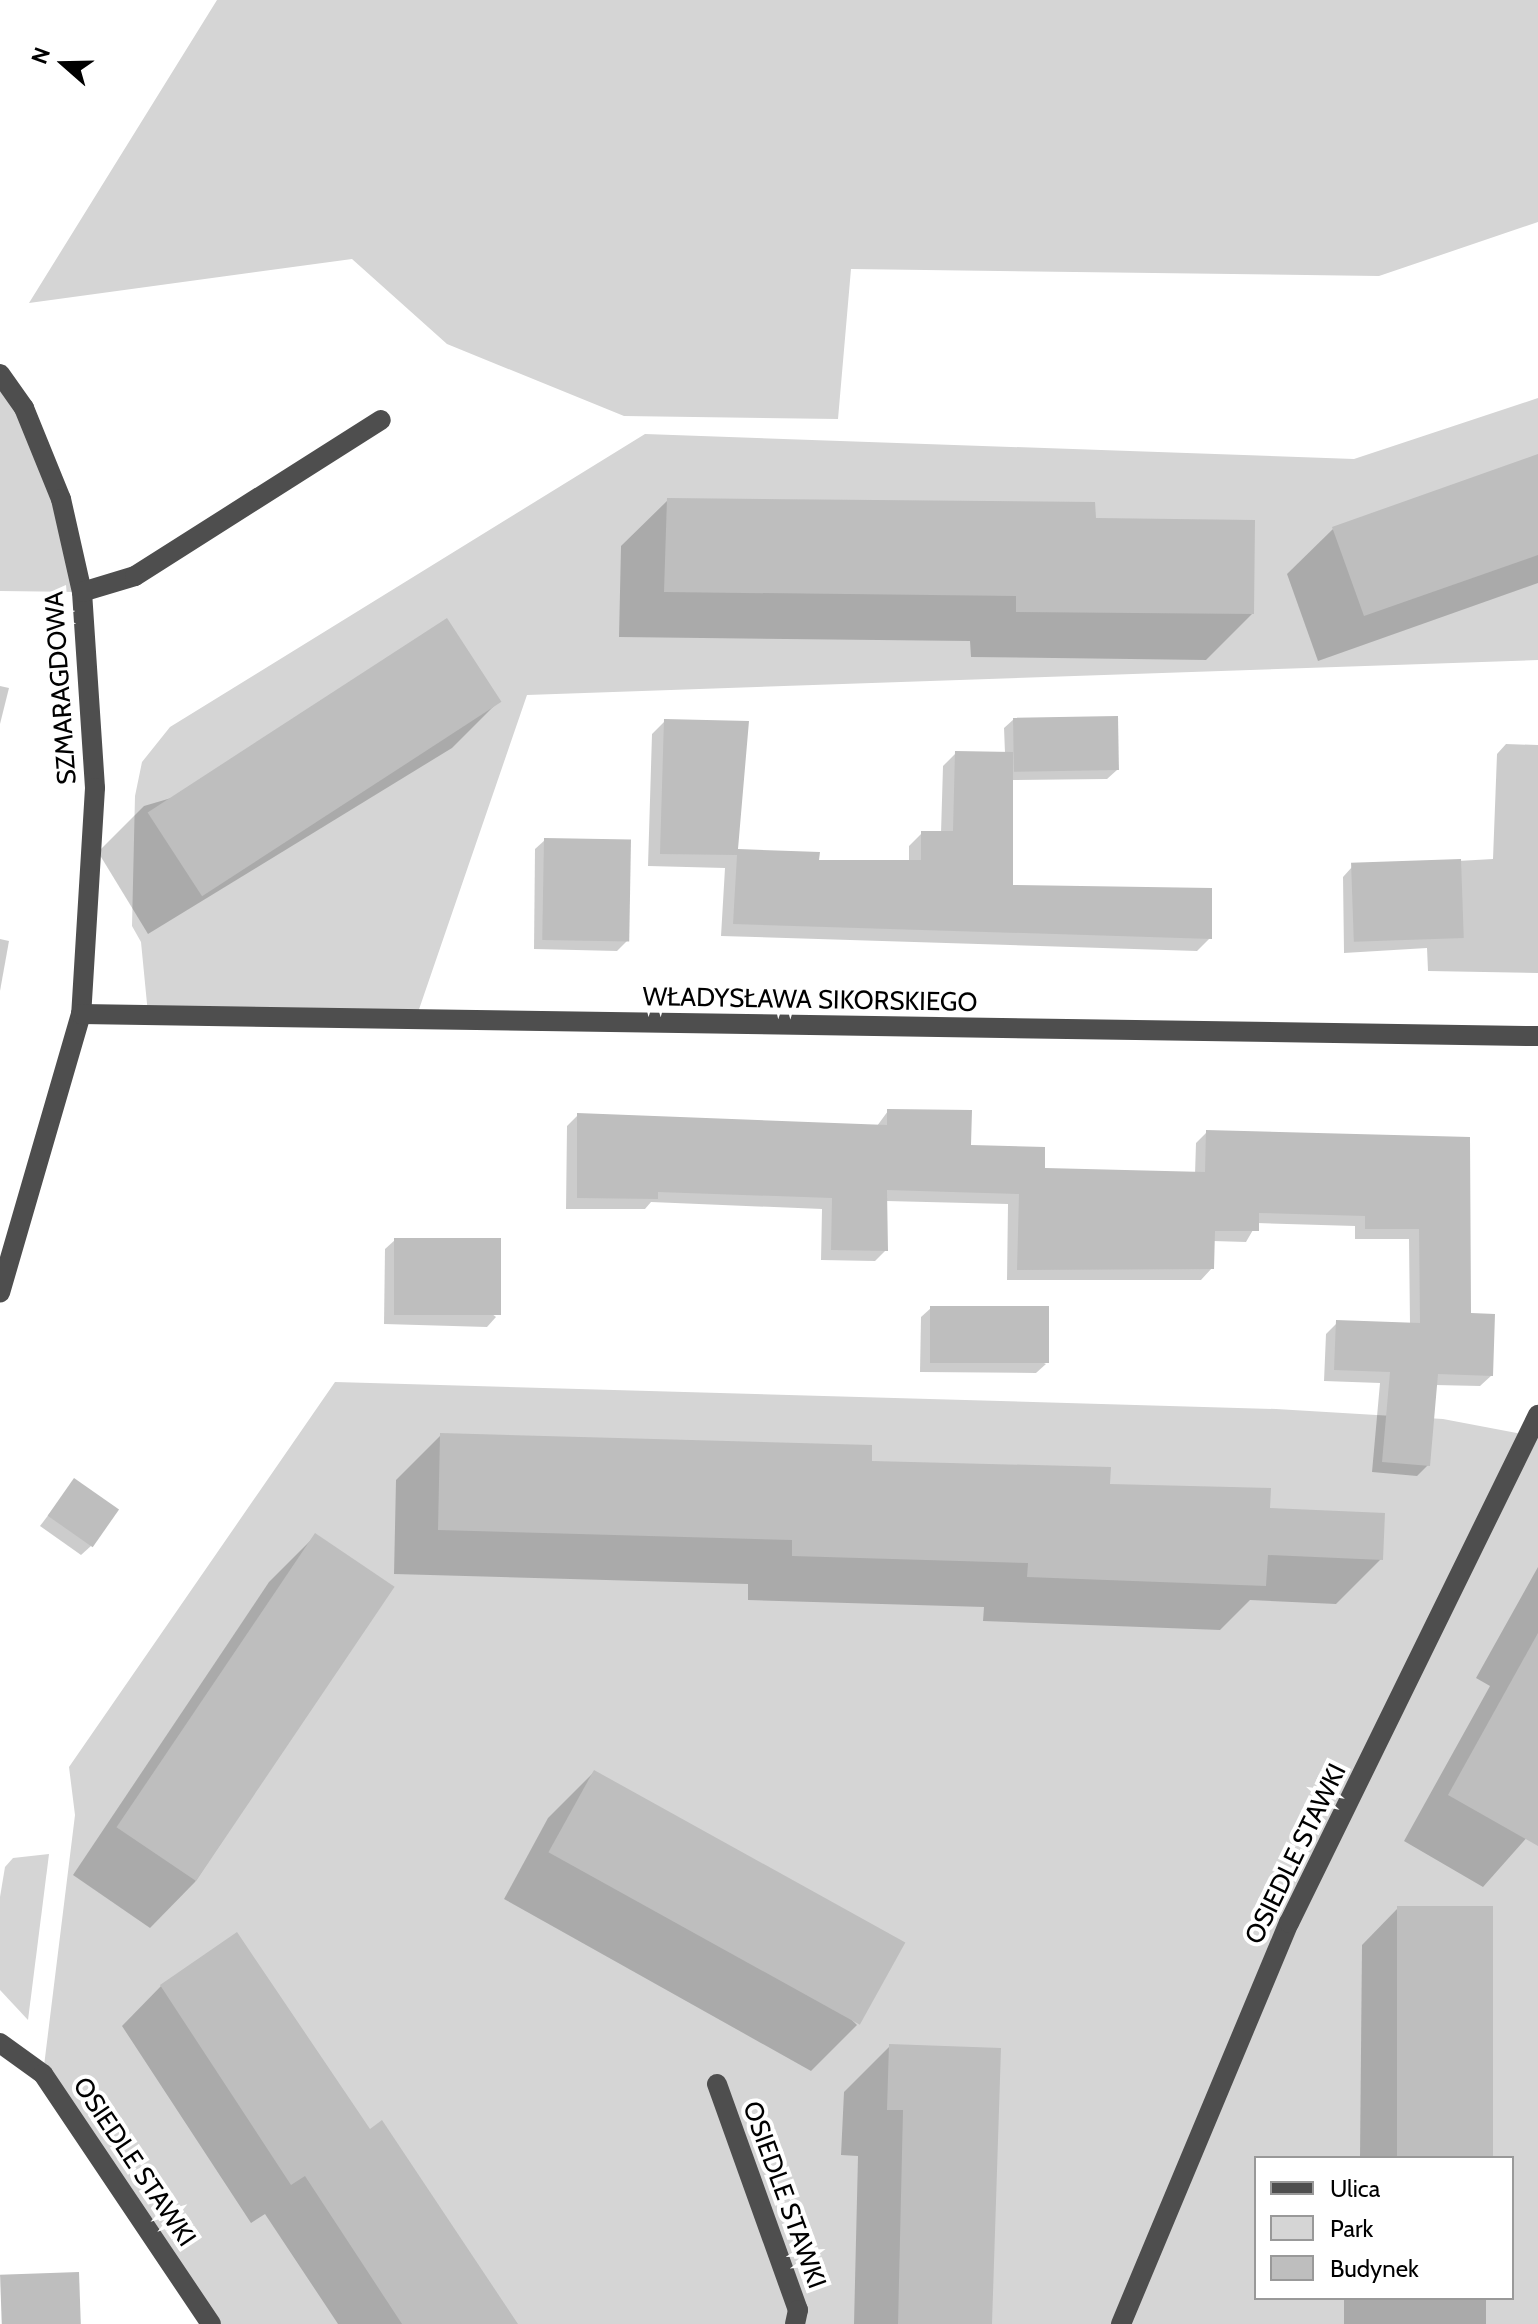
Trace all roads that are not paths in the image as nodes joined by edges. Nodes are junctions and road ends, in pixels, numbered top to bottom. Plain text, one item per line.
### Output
1 (0, 374) edge
2 (381, 420) dead end
3 (82, 592) junction
4 (81, 1014) junction
5 (1538, 1036) edge
6 (0, 1292) edge
7 (1538, 1415) edge
8 (0, 2043) edge
9 (717, 2084) dead end
10 (211, 2324) edge
11 (795, 2324) edge
12 (1121, 2324) edge

1 - 3 street, SZMARAGDOWA
2 - 3 street
3 - 4 street, SZMARAGDOWA
4 - 5 street, WŁADYSŁAWA SIKORSKIEGO
4 - 6 street, SZMARAGDOWA
7 - 12 street, OSIEDLE STAWKI
8 - 10 street, OSIEDLE STAWKI
9 - 11 street, OSIEDLE STAWKI

